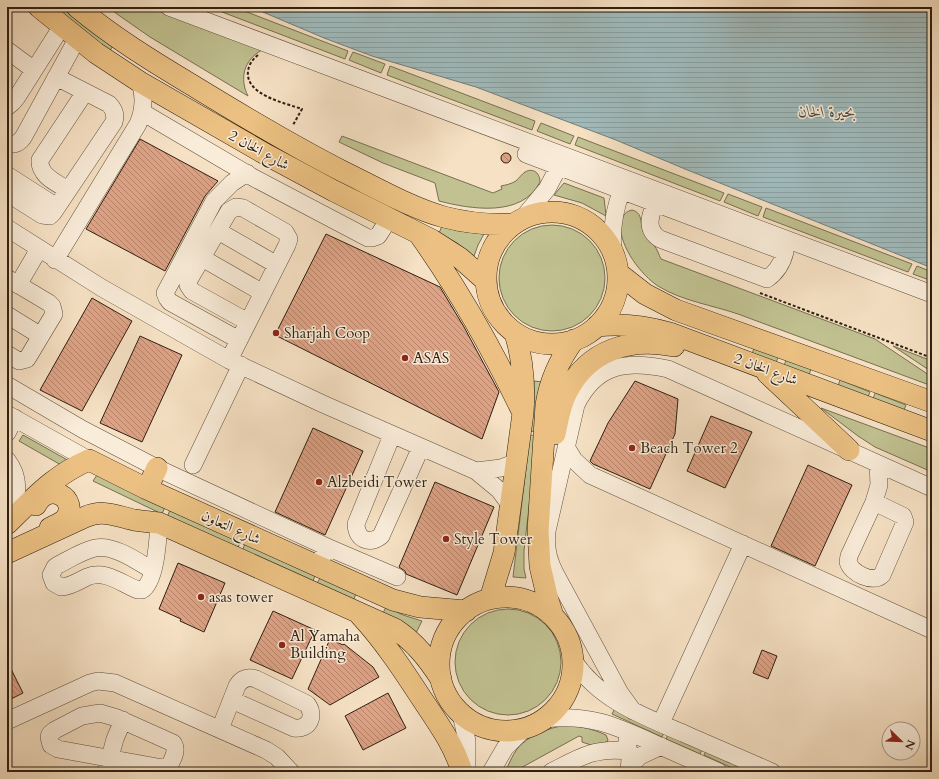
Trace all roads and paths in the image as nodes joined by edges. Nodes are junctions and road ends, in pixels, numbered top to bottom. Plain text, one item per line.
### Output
1 (39, 7) edge
2 (77, 7) edge
3 (168, 7) edge
4 (69, 32) junction
5 (272, 46) junction
6 (7, 50) edge
7 (34, 70) junction
8 (56, 78) junction
9 (140, 82) junction
10 (13, 88) edge
11 (85, 92) junction
12 (7, 107) edge
13 (142, 112) junction
14 (192, 113) junction
15 (276, 136) junction
16 (7, 144) edge
17 (526, 154) dead end
18 (559, 166) junction
19 (247, 173) junction
20 (7, 175) edge
21 (68, 190) junction
22 (622, 190) junction
23 (7, 193) edge
24 (655, 203) junction
25 (57, 207) junction
26 (389, 219) junction
27 (518, 222) junction
28 (7, 228) edge
29 (218, 231) junction
30 (417, 232) junction
31 (39, 249) junction
32 (612, 252) junction
33 (202, 258) junction
34 (55, 260) junction
35 (277, 265) junction
36 (618, 273) junction
37 (486, 280) junction
38 (13, 281) edge
39 (757, 292) dead end
40 (263, 293) junction
41 (932, 294) edge
42 (7, 315) edge
43 (248, 322) junction
44 (597, 326) junction
45 (515, 333) junction
46 (41, 336) junction
47 (239, 340) junction
48 (574, 340) junction
49 (617, 348) junction
50 (7, 354) edge
51 (732, 356) junction
52 (932, 358) edge
53 (235, 362) junction
54 (759, 366) junction
55 (679, 374) junction
56 (7, 385) edge
57 (932, 402) edge
58 (523, 413) junction
59 (10, 422) edge
60 (82, 429) junction
61 (932, 431) edge
62 (392, 435) junction
63 (421, 447) junction
64 (566, 447) junction
65 (71, 450) junction
66 (849, 450) junction
67 (7, 460) edge
68 (89, 460) junction
69 (517, 462) junction
70 (878, 464) junction
71 (193, 465) dead end
72 (157, 468) junction
73 (476, 471) junction
74 (590, 475) junction
75 (549, 483) junction
76 (932, 488) edge
77 (147, 489) junction
78 (874, 502) dead end
79 (511, 506) junction
80 (7, 514) edge
81 (159, 523) junction
82 (7, 526) edge
83 (26, 544) junction
84 (743, 544) junction
85 (327, 547) junction
86 (7, 553) edge
87 (318, 566) junction
88 (152, 570) junction
89 (397, 577) dead end
90 (490, 599) junction
91 (355, 610) junction
92 (466, 611) junction
93 (553, 616) junction
94 (932, 630) edge
95 (573, 660) junction
96 (441, 679) junction
97 (232, 700) dead end
98 (633, 711) junction
99 (462, 714) junction
100 (544, 719) junction
101 (123, 720) junction
102 (7, 722) edge
103 (661, 723) junction
104 (525, 728) junction
105 (621, 728) junction
106 (220, 729) junction
107 (661, 746) junction
108 (629, 764) edge
109 (108, 765) edge
110 (292, 772) edge
111 (462, 772) edge
112 (467, 772) edge
113 (491, 772) edge
114 (551, 772) edge
115 (719, 772) edge
116 (772, 772) edge

1 - 4 main road, شارع الخان 2
2 - 15 main road, شارع الخان 2
3 - 5 street
4 - 7 street
4 - 8 street
4 - 9 main road, شارع الخان 2
5 - 15 path
5 - 41 street
6 - 7 street
7 - 10 street
8 - 11 street
8 - 16 street
9 - 13 street
9 - 14 main road, شارع الخان 2
10 - 12 street
11 - 21 street
11 - 21 street
13 - 19 street
13 - 34 street
14 - 15 main road
14 - 26 main road, شارع الخان 2
15 - 27 main road, شارع الخان 2
17 - 18 street
18 - 22 street
18 - 27 street
19 - 26 street
19 - 47 street
20 - 25 street
21 - 25 street
22 - 24 street
22 - 32 street
23 - 25 street
24 - 24 street
26 - 30 main road, شارع الخان 2
27 - 32 main road
27 - 37 main road
28 - 31 street
29 - 33 street
29 - 35 street
29 - 35 street
30 - 37 main road, شارع الخان 2
30 - 58 main road
31 - 34 street
31 - 38 street
32 - 36 main road
33 - 40 street
33 - 43 street
34 - 53 street
35 - 40 street
36 - 44 main road
36 - 57 main road, شارع الخان 2
37 - 45 main road
38 - 46 street
39 - 52 path
40 - 43 street
42 - 46 street
43 - 47 street
44 - 48 main road
44 - 51 main road, شارع الخان 2
45 - 48 main road
45 - 58 main road
46 - 50 street
47 - 53 street
48 - 75 main road
49 - 51 main road
49 - 55 street
49 - 75 main road
51 - 54 main road, شارع الخان 2
53 - 62 street
53 - 71 street
54 - 61 main road, شارع الخان 2
54 - 66 main road
55 - 64 street
55 - 66 street
56 - 60 street
58 - 69 main road
59 - 65 street, شارع التعاون
60 - 65 street
60 - 72 street
62 - 63 street
62 - 63 street
63 - 73 street
64 - 74 street
64 - 75 street
65 - 68 street, شارع التعاون
66 - 70 street
67 - 80 street
68 - 77 main road, شارع التعاون
68 - 82 main road
69 - 73 street
69 - 79 main road
70 - 76 street
70 - 78 street
72 - 77 main road
72 - 85 street
73 - 79 street
74 - 75 street
74 - 84 street
75 - 93 main road
75 - 98 street
77 - 87 main road, شارع التعاون
79 - 90 main road
81 - 83 main road, شارع التعاون
81 - 88 street
81 - 91 main road, شارع التعاون
82 - 83 main road
83 - 86 main road
84 - 94 street
84 - 103 street
85 - 87 street
85 - 89 street
87 - 92 main road, شارع التعاون
88 - 88 street
90 - 92 main road
90 - 93 main road
91 - 96 main road, شارع التعاون
91 - 111 main road
92 - 96 main road
93 - 95 main road
95 - 98 street
95 - 100 main road
96 - 99 main road
97 - 106 street
98 - 103 street
99 - 104 main road
99 - 112 street
100 - 104 main road
100 - 105 street
101 - 109 street
101 - 109 street
101 - 109 street
102 - 106 street
103 - 116 street
104 - 113 street
105 - 107 street
105 - 108 street
106 - 110 street
107 - 108 street
107 - 115 street
108 - 114 street

